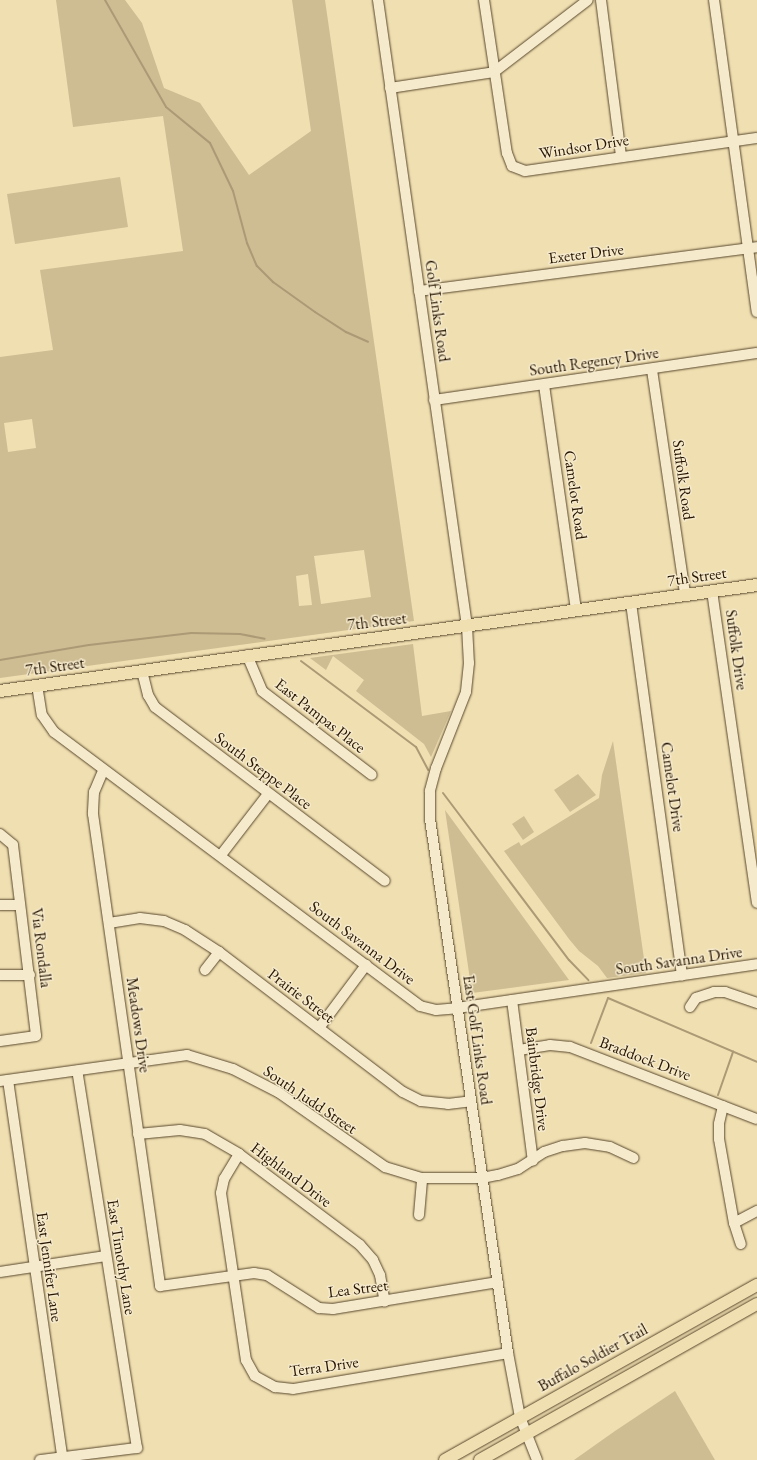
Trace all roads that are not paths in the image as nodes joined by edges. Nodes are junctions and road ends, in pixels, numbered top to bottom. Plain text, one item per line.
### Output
1 (378, 0) edge
2 (484, 0) edge
3 (588, 0) edge
4 (600, 0) edge
5 (714, 0) edge
6 (494, 72) junction
7 (390, 88) junction
8 (757, 138) edge
9 (734, 141) junction
10 (622, 157) junction
11 (752, 248) edge
12 (419, 291) junction
13 (757, 312) edge
14 (757, 353) edge
15 (652, 370) junction
16 (544, 385) junction
17 (434, 400) junction
18 (757, 585) edge
19 (712, 591) junction
20 (685, 594) junction
21 (631, 603) junction
22 (576, 610) junction
23 (466, 626) junction
24 (247, 655) junction
25 (142, 671) junction
26 (37, 685) junction
27 (0, 691) edge
28 (103, 771) junction
29 (372, 775) dead end
30 (268, 794) junction
31 (0, 834) edge
32 (221, 855) junction
33 (385, 881) dead end
34 (757, 903) edge
35 (0, 905) edge
36 (20, 905) junction
37 (109, 923) junction
38 (219, 952) junction
39 (757, 964) edge
40 (366, 965) junction
41 (205, 970) dead end
42 (0, 975) edge
43 (30, 975) junction
44 (682, 976) junction
45 (512, 1000) junction
46 (757, 1003) edge
47 (690, 1007) dead end
48 (457, 1008) junction
49 (319, 1028) junction
50 (0, 1041) edge
51 (518, 1050) junction
52 (128, 1063) junction
53 (77, 1071) junction
54 (4, 1081) edge
55 (471, 1101) junction
56 (723, 1106) junction
57 (757, 1119) edge
58 (138, 1134) junction
59 (238, 1154) junction
60 (634, 1158) dead end
61 (533, 1162) junction
62 (422, 1178) junction
63 (482, 1178) junction
64 (757, 1211) edge
65 (419, 1215) dead end
66 (734, 1223) junction
67 (741, 1244) dead end
68 (106, 1256) junction
69 (33, 1267) junction
70 (0, 1272) edge
71 (232, 1276) junction
72 (498, 1282) junction
73 (757, 1285) edge
74 (160, 1286) joint
75 (385, 1302) junction
76 (757, 1304) edge
77 (508, 1353) junction
78 (520, 1417) junction
79 (526, 1434) junction
80 (62, 1457) junction
81 (40, 1460) edge
82 (445, 1460) edge
83 (480, 1460) edge
84 (537, 1460) edge

1 - 7 street, Golf Links Road
2 - 6 street
3 - 6 street
4 - 10 street
5 - 9 street
6 - 7 street
6 - 10 street, Windsor Drive
7 - 12 street, Golf Links Road
8 - 9 street, Windsor Drive
9 - 10 street, Windsor Drive
9 - 11 street
11 - 12 street, Exeter Drive
11 - 13 street
12 - 17 street, Golf Links Road
14 - 15 street, South Regency Drive
15 - 16 street, South Regency Drive
15 - 20 street, Suffolk Road
16 - 17 street, South Regency Drive
16 - 22 street, Camelot Road
17 - 23 street, Golf Links Road
18 - 19 main road, 7th Street
19 - 20 main road, 7th Street
19 - 34 street, Suffolk Drive
20 - 21 main road, 7th Street
21 - 22 main road, 7th Street
21 - 44 street, Camelot Drive
22 - 23 main road, 7th Street
23 - 24 main road, 7th Street
23 - 48 street, East Golf Links Road
24 - 25 main road, 7th Street
24 - 29 street, East Pampas Place
25 - 26 main road, 7th Street
25 - 30 street, South Steppe Place
26 - 27 main road, 7th Street
26 - 28 street, South Savanna Drive
28 - 32 street, South Savanna Drive
28 - 37 street, Meadows Drive
30 - 32 street
30 - 33 street, South Steppe Place
31 - 36 street, Via Rondalla
32 - 40 street, South Savanna Drive
35 - 36 street
36 - 43 street, Via Rondalla
37 - 38 street, Prairie Street
37 - 52 street, Meadows Drive
38 - 41 street
38 - 49 street, Prairie Street
39 - 44 street, South Savanna Drive
40 - 48 street, South Savanna Drive
40 - 49 street
42 - 43 street
43 - 50 street, Via Rondalla
44 - 45 street, South Savanna Drive
45 - 48 street, South Savanna Drive
45 - 51 street, Bainbridge Drive
46 - 47 street
48 - 55 street, East Golf Links Road
49 - 55 street, Prairie Street
51 - 56 street, Braddock Drive
51 - 61 street, Bainbridge Drive
52 - 53 street, South Judd Street
52 - 58 street, Meadows Drive
52 - 62 street, South Judd Street
53 - 54 street, South Judd Street
53 - 68 street, East Timothy Lane
54 - 69 street, East Jennifer Lane
55 - 63 street, East Golf Links Road
56 - 57 street, Braddock Drive
56 - 66 street
58 - 59 street, Highland Drive
58 - 74 street, Meadows Drive
59 - 71 street, Terra Drive
59 - 75 street, Highland Drive
60 - 61 street, South Judd Street
61 - 63 street, South Judd Street
62 - 63 street, South Judd Street
62 - 65 street
63 - 72 street, East Golf Links Road
64 - 66 street
66 - 67 street
68 - 69 street
68 - 80 street, East Timothy Lane
69 - 70 street
69 - 80 street, East Jennifer Lane
71 - 74 street, Lea Street
71 - 75 street, Lea Street
71 - 77 street, Terra Drive
72 - 75 street, Lea Street
72 - 77 street, East Golf Links Road
73 - 78 main road, Buffalo Soldier Trail
76 - 79 main road, Buffalo Soldier Trail
77 - 78 street, East Golf Links Road
78 - 79 street, East Golf Links Road
78 - 82 main road, Buffalo Soldier Trail
79 - 83 main road, Buffalo Soldier Trail
79 - 84 street, East Golf Links Road
80 - 81 street

